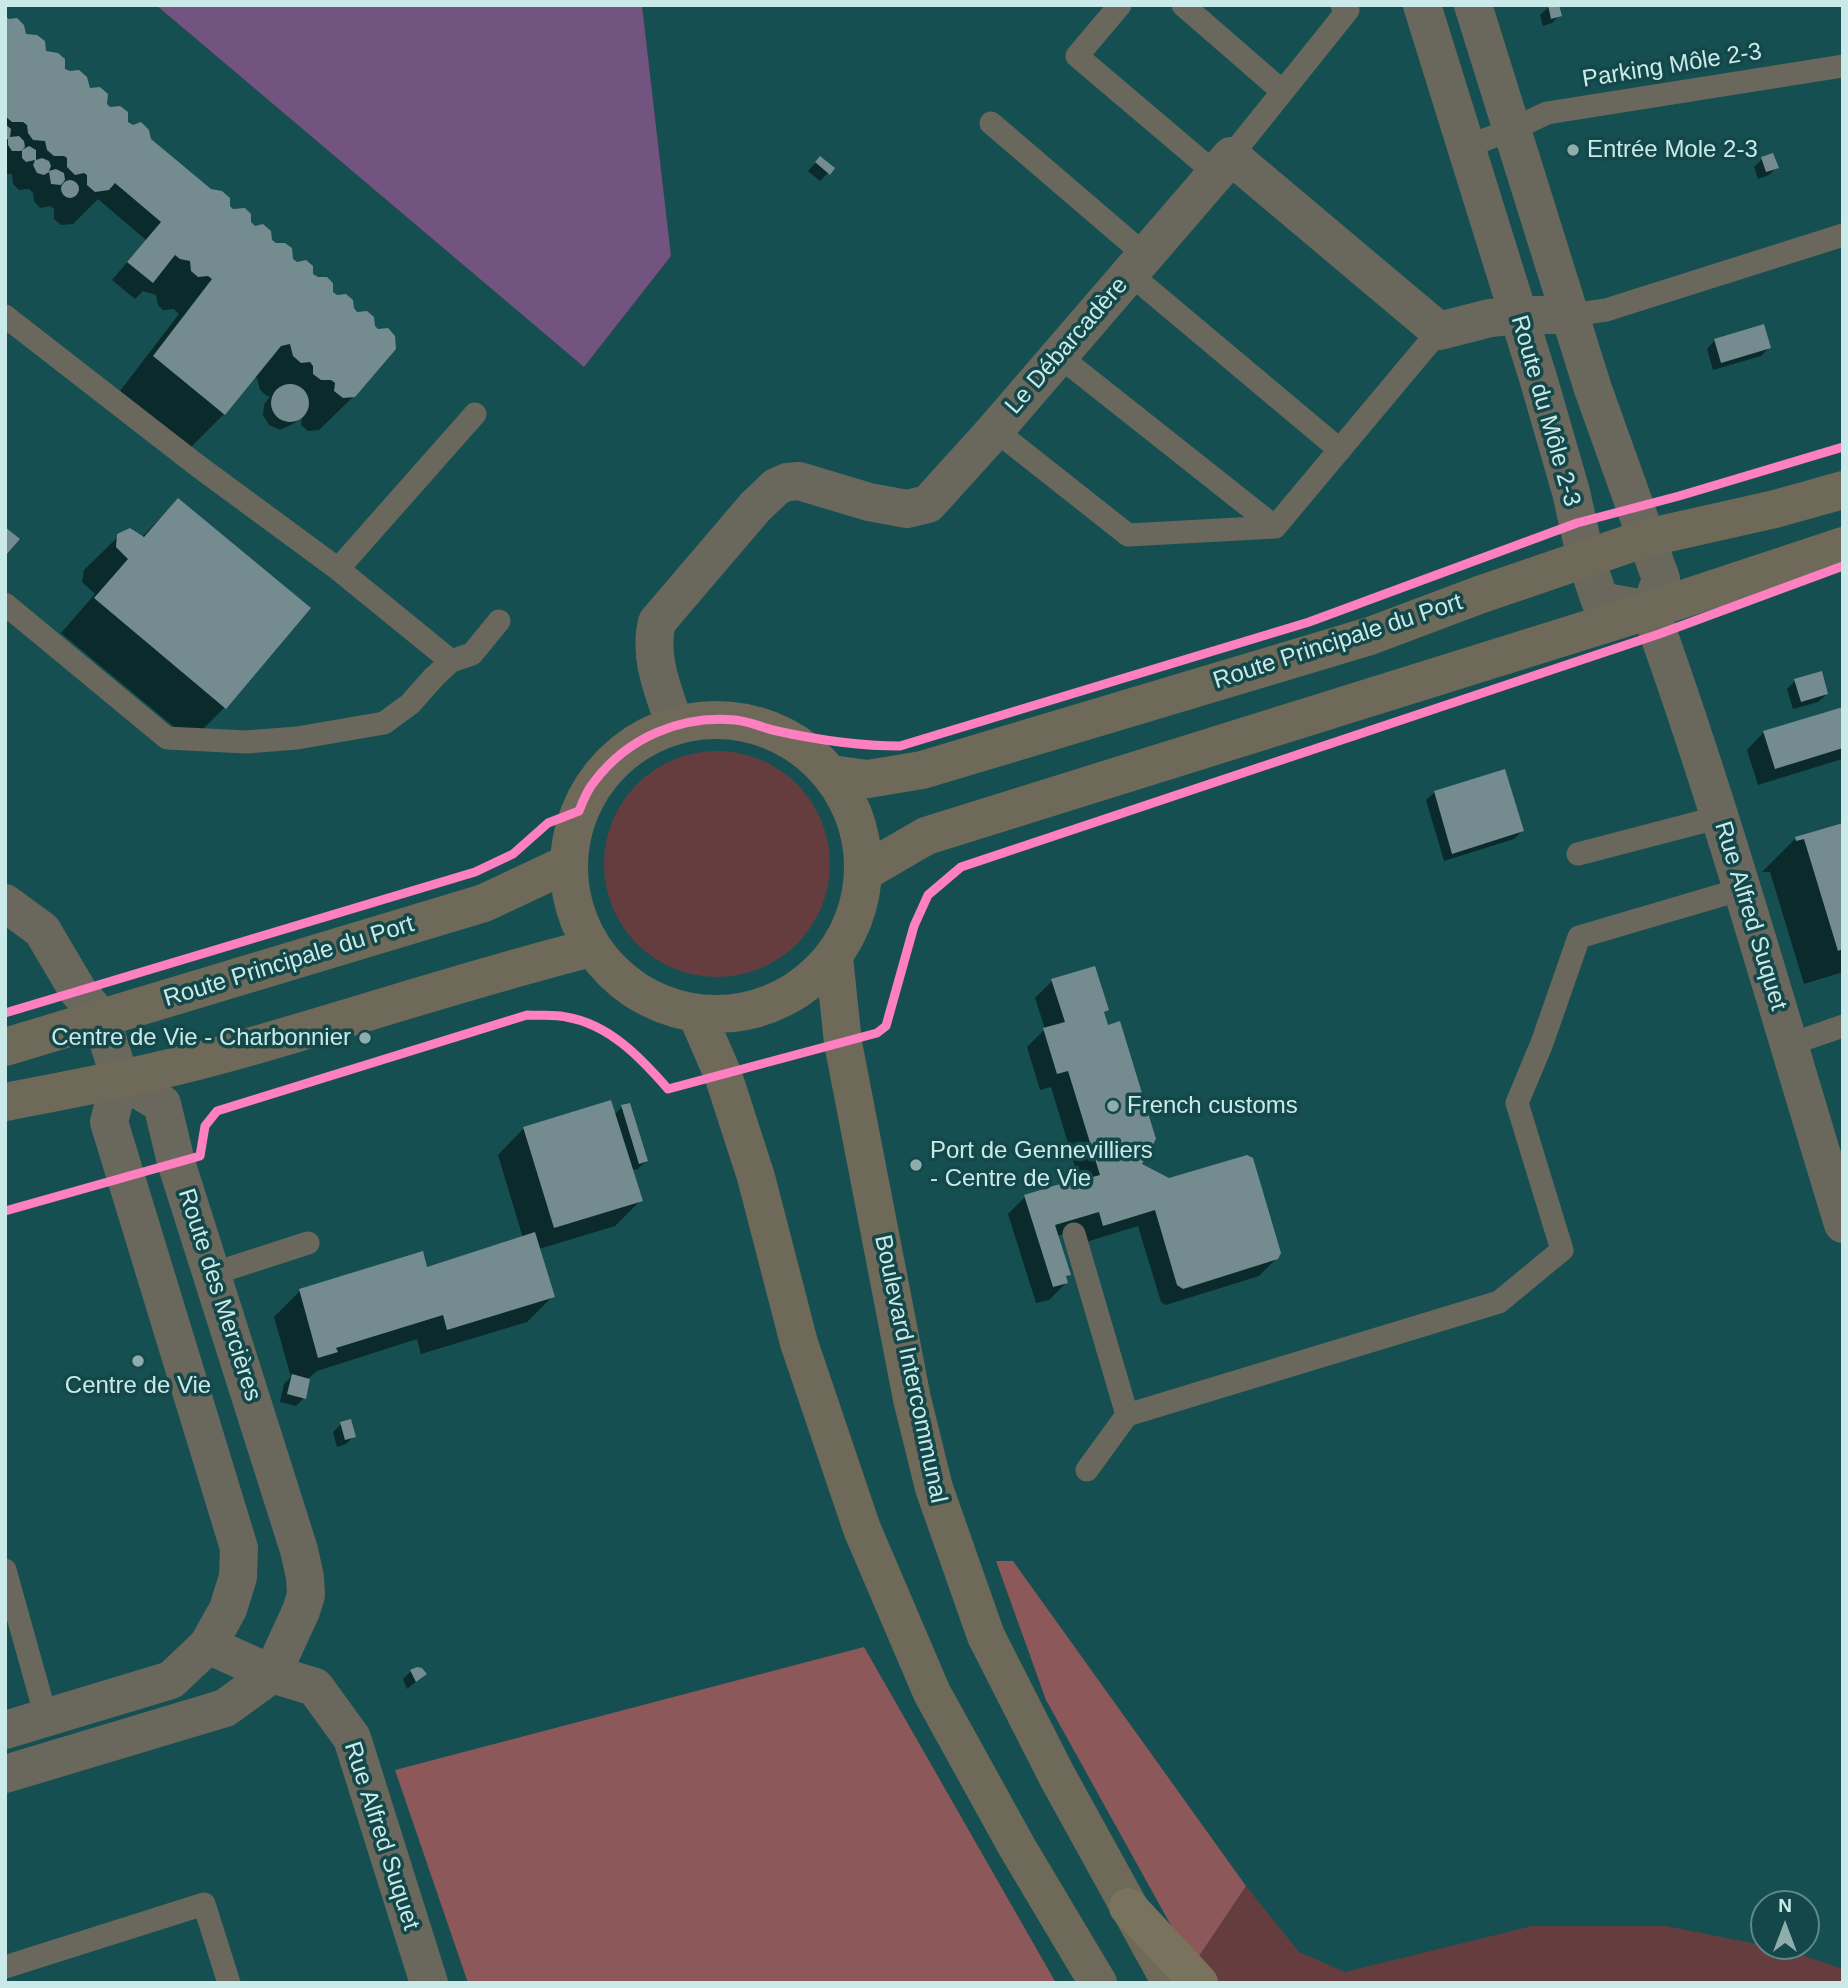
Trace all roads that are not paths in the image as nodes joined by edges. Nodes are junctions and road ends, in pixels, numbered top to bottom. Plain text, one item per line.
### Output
1 (1120, 5) edge
2 (1184, 5) edge
3 (1342, 5) edge
4 (1422, 5) edge
5 (1473, 5) edge
6 (1843, 66) edge
7 (1282, 91) junction
8 (991, 123) dead end
9 (1513, 129) junction
10 (1466, 146) junction
11 (1223, 164) junction
12 (1843, 236) edge
13 (1137, 264) junction
14 (1518, 315) junction
15 (1571, 315) junction
16 (5, 316) edge
17 (1439, 331) junction
18 (1059, 356) junction
19 (475, 414) dead end
20 (995, 430) junction
21 (1340, 450) junction
22 (1843, 490) edge
23 (1275, 527) junction
24 (1646, 538) junction
25 (1843, 546) edge
26 (1586, 559) junction
27 (338, 569) junction
28 (5, 604) edge
29 (1650, 610) junction
30 (499, 621) dead end
31 (451, 661) junction
32 (675, 726) junction
33 (831, 774) junction
34 (1720, 817) junction
35 (1577, 853) dead end
36 (567, 864) junction
37 (864, 872) junction
38 (1742, 889) junction
39 (5, 903) edge
40 (591, 947) junction
41 (834, 957) junction
42 (697, 1015) junction
43 (101, 1018) junction
44 (1843, 1026) edge
45 (5, 1047) edge
46 (1790, 1051) junction
47 (120, 1079) junction
48 (5, 1101) edge
49 (1843, 1224) edge
50 (1074, 1234) dead end
51 (309, 1242) dead end
52 (212, 1274) junction
53 (1127, 1415) junction
54 (1087, 1470) dead end
55 (5, 1570) edge
56 (208, 1645) junction
57 (272, 1674) junction
58 (46, 1717) junction
59 (5, 1730) edge
60 (5, 1774) edge
61 (1128, 1907) junction
62 (5, 1967) edge
63 (229, 1983) edge
64 (429, 1983) edge
65 (1098, 1983) edge
66 (1171, 1983) edge
67 (1199, 1983) edge

1 - 11 lane
2 - 7 lane
3 - 7 lane
4 - 10 street, Route du Môle 2-3
5 - 9 street, Route du Môle 2-3
6 - 9 lane, Parking Môle 2-3
7 - 11 lane
8 - 13 lane
9 - 10 lane, Parking Môle 2-3
9 - 15 street, Route du Môle 2-3
10 - 14 street, Route du Môle 2-3
11 - 13 street, Le Débarcadère
11 - 17 street
12 - 15 lane
13 - 18 street, Le Débarcadère
13 - 21 lane
14 - 15 street
14 - 17 street
14 - 26 street, Route du Môle 2-3
15 - 24 street, Route du Môle 2-3
16 - 27 lane
17 - 21 lane
18 - 20 street, Le Débarcadère
18 - 23 lane
19 - 27 lane
20 - 23 lane
20 - 32 street, Le Débarcadère
21 - 23 lane
22 - 24 main road, Route Principale du Port
24 - 26 main road, Route Principale du Port
24 - 29 street, Route du Môle 2-3
25 - 29 main road
26 - 29 street, Route du Môle 2-3
26 - 33 main road, Route Principale du Port
27 - 31 lane
28 - 31 lane
29 - 34 street, Rue Alfred Suquet
29 - 37 main road
30 - 31 lane
32 - 33 main road
32 - 36 main road
33 - 37 main road
34 - 35 lane
34 - 38 street, Rue Alfred Suquet
36 - 40 main road
36 - 43 main road, Route Principale du Port
37 - 41 main road
38 - 46 street, Rue Alfred Suquet
38 - 53 lane
39 - 43 street
40 - 42 main road
40 - 47 main road
41 - 42 main road
41 - 61 main road, Boulevard Intercommunal
42 - 65 main road
43 - 45 main road, Route Principale du Port
43 - 47 street
44 - 46 lane
46 - 49 street, Rue Alfred Suquet
47 - 48 main road
47 - 52 street, Route des Mercières
47 - 56 street
50 - 53 lane
51 - 52 lane
52 - 57 street, Route des Mercières
53 - 54 lane
55 - 58 lane
56 - 57 street, Rue Alfred Suquet
56 - 58 street
57 - 60 street, Route des Mercières
57 - 64 street, Rue Alfred Suquet
58 - 59 street
61 - 66 main road, Boulevard Intercommunal
61 - 67 highway
62 - 63 lane

